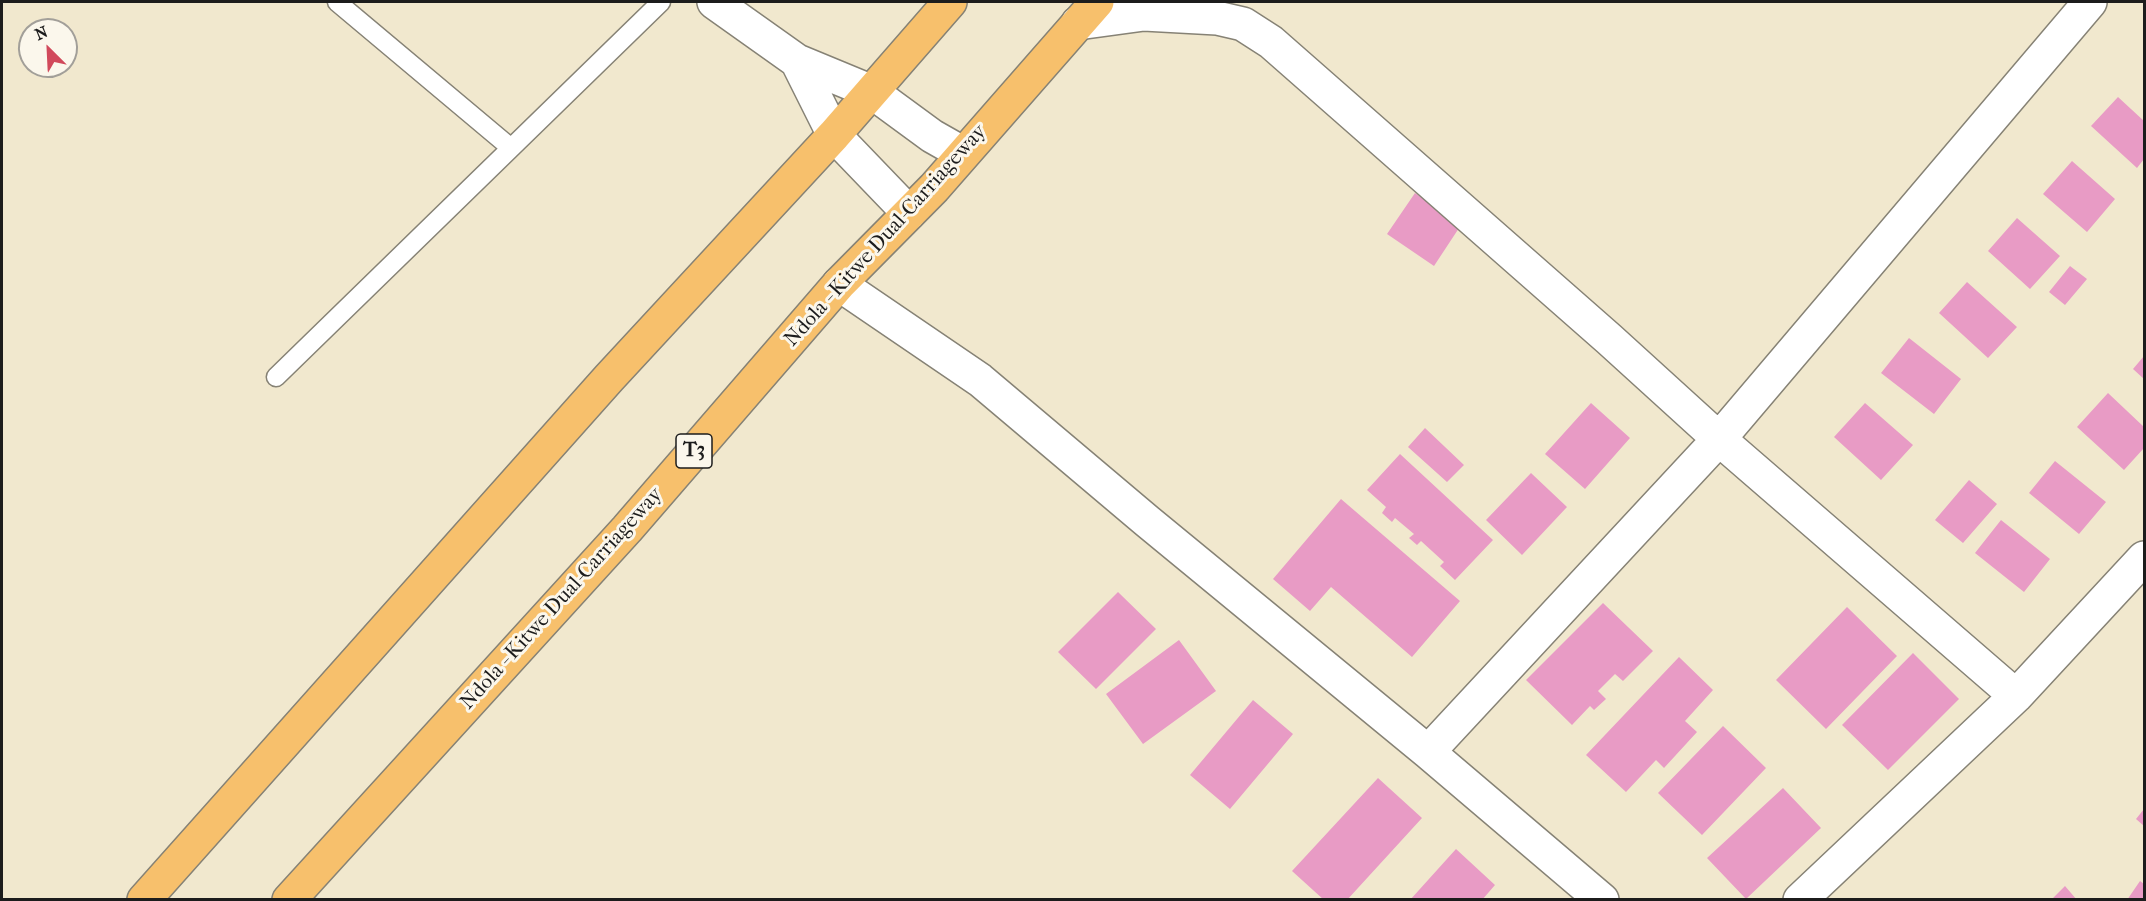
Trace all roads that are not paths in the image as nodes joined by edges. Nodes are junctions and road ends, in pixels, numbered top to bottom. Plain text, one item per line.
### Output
1 (337, 2) edge
2 (661, 2) edge
3 (714, 2) edge
4 (950, 2) edge
5 (2090, 2) edge
6 (1088, 12) edge
7 (797, 61) junction
8 (872, 92) junction
9 (834, 135) junction
10 (511, 148) junction
11 (962, 153) junction
12 (909, 213) junction
13 (840, 284) junction
14 (276, 377) dead end
15 (1719, 439) junction
16 (2145, 558) edge
17 (2016, 696) junction
18 (1428, 752) junction
19 (144, 900) edge
20 (289, 900) edge
21 (1602, 900) edge
22 (1800, 900) edge

1 - 10 lane
2 - 10 lane
3 - 7 street
4 - 8 highway
5 - 15 street
6 - 11 highway, Ndola - Kitwe Dual-Carriageway / T3
6 - 15 street
7 - 8 street
7 - 9 street
8 - 9 highway
8 - 11 street
9 - 12 street
9 - 19 highway
10 - 14 lane
11 - 12 highway, Ndola - Kitwe Dual-Carriageway / T3
12 - 13 highway, Ndola - Kitwe Dual-Carriageway / T3
13 - 18 street
13 - 20 highway, Ndola - Kitwe Dual-Carriageway / T3
15 - 17 street
15 - 18 street
16 - 17 street
17 - 22 street
18 - 21 street

